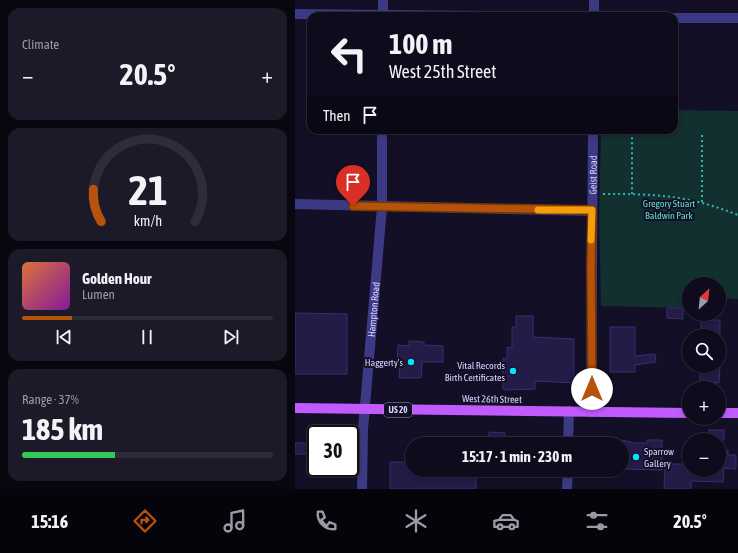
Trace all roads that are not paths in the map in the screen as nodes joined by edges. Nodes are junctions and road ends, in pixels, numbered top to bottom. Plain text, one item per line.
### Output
1 (383, 0) edge
2 (594, 0) edge
3 (383, 12) edge
4 (594, 12) edge
5 (295, 14) edge
6 (307, 14) edge
7 (678, 18) edge
8 (738, 18) edge
9 (382, 134) edge
10 (593, 134) edge
11 (295, 204) edge
12 (382, 207) junction
13 (592, 210) junction
14 (295, 408) edge
15 (365, 409) junction
16 (569, 411) junction
17 (591, 412) junction
18 (682, 413) edge
19 (726, 413) edge
20 (738, 413) edge
21 (568, 437) edge
22 (568, 477) edge
23 (362, 489) edge
24 (567, 489) edge

1 - 3 street
2 - 4 street
5 - 6 street
7 - 8 street
9 - 12 street, Hampton Road
10 - 13 street, Geist Road
11 - 12 street
12 - 13 street
12 - 15 street, Hampton Road
13 - 17 street, Geist Road
14 - 15 main road, West 26th Street / US 20
15 - 16 main road, West 26th Street / US 20
15 - 23 street, Hampton Road
16 - 17 main road, West 26th Street / US 20
16 - 21 street
17 - 18 main road, West 26th Street / US 20
19 - 20 main road
22 - 24 street

